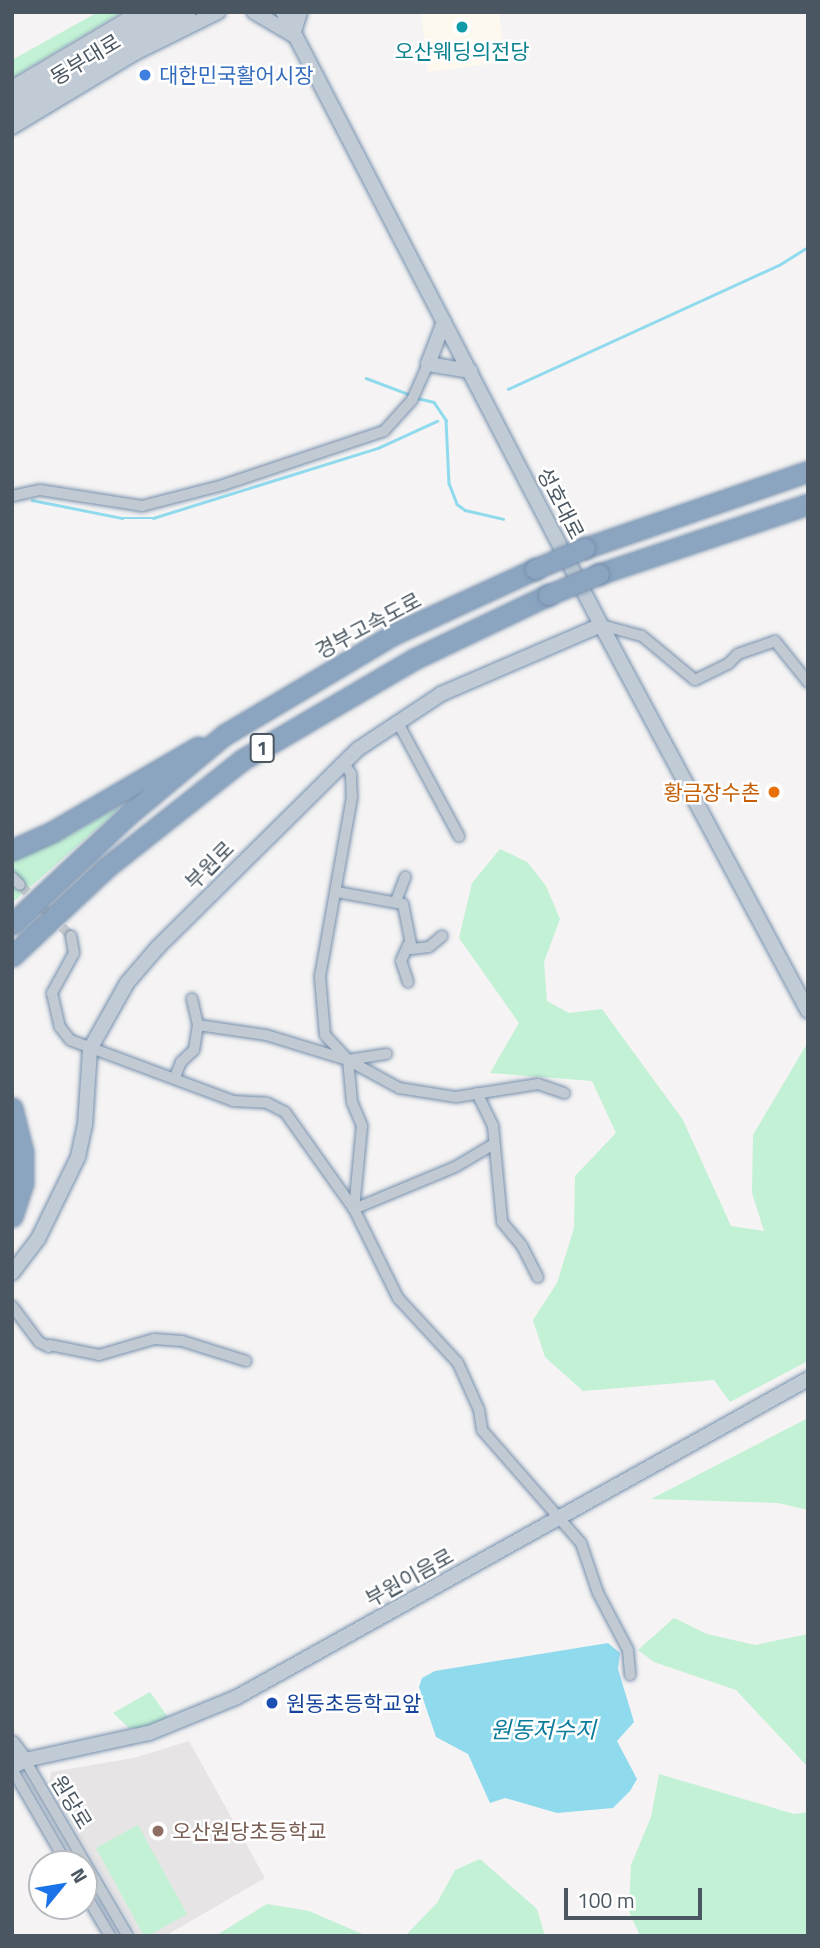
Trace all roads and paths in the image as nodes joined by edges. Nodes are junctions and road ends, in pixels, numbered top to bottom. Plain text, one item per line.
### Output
1 (140, 12) edge
2 (163, 12) edge
3 (189, 12) edge
4 (218, 12) edge
5 (254, 12) edge
6 (283, 12) edge
7 (300, 12) edge
8 (293, 35) junction
9 (12, 88) edge
10 (12, 100) edge
11 (12, 114) edge
12 (12, 127) edge
13 (444, 322) junction
14 (428, 364) junction
15 (470, 371) junction
16 (808, 471) edge
17 (12, 496) edge
18 (808, 504) edge
19 (601, 625) junction
20 (808, 682) edge
21 (397, 721) junction
22 (224, 735) junction
23 (343, 762) junction
24 (459, 836) dead end
25 (12, 850) edge
26 (405, 877) dead end
27 (337, 892) junction
28 (396, 901) junction
29 (12, 924) edge
30 (71, 936) dead end
31 (442, 936) dead end
32 (408, 945) junction
33 (12, 956) edge
34 (408, 982) dead end
35 (804, 995) edge
36 (192, 999) dead end
37 (808, 1011) edge
38 (198, 1025) junction
39 (90, 1049) junction
40 (387, 1054) dead end
41 (348, 1060) junction
42 (175, 1077) junction
43 (477, 1093) junction
44 (564, 1093) dead end
45 (12, 1108) edge
46 (494, 1143) junction
47 (354, 1209) junction
48 (12, 1216) edge
49 (12, 1273) edge
50 (538, 1278) dead end
51 (12, 1307) edge
52 (246, 1361) dead end
53 (808, 1379) edge
54 (561, 1517) junction
55 (630, 1675) dead end
56 (12, 1742) edge
57 (16, 1766) edge
58 (60, 1850) edge
59 (98, 1916) edge
60 (110, 1936) edge
61 (128, 1936) edge

1 - 9 main road, 동부대로
2 - 10 main road, 동부대로
3 - 11 main road, 동부대로
4 - 12 main road, 동부대로
5 - 8 main road
6 - 8 main road, 성호대로
7 - 8 main road
8 - 13 main road, 성호대로
13 - 14 main road
13 - 15 main road, 성호대로
14 - 15 main road
14 - 17 street
15 - 19 main road, 성호대로
16 - 22 highway, 경부고속도로 / 1, bridge
18 - 33 highway, 1, bridge
19 - 20 street
19 - 21 main road, 부원로
19 - 35 main road, 성호대로
21 - 23 main road, 부원로
21 - 24 street
22 - 25 highway
22 - 29 highway, 경부고속도로 / 1
23 - 27 street
23 - 39 main road, 부원로
26 - 28 street
27 - 28 street
27 - 41 street
28 - 32 street
30 - 39 street
31 - 32 street
32 - 34 street
35 - 37 main road, 성호대로
36 - 38 street
38 - 41 street
38 - 42 street
39 - 42 street
39 - 49 main road, 부원로
40 - 41 street
41 - 43 street
41 - 47 street
42 - 47 street
43 - 44 street
43 - 46 street
45 - 48 highway
46 - 47 street
46 - 50 street
47 - 54 street
51 - 52 street
53 - 54 main road, 부원이음로
54 - 55 street
54 - 57 main road, 부원이음로
56 - 57 main road
57 - 58 street, 원당로
57 - 61 street, 원당로
59 - 60 street

